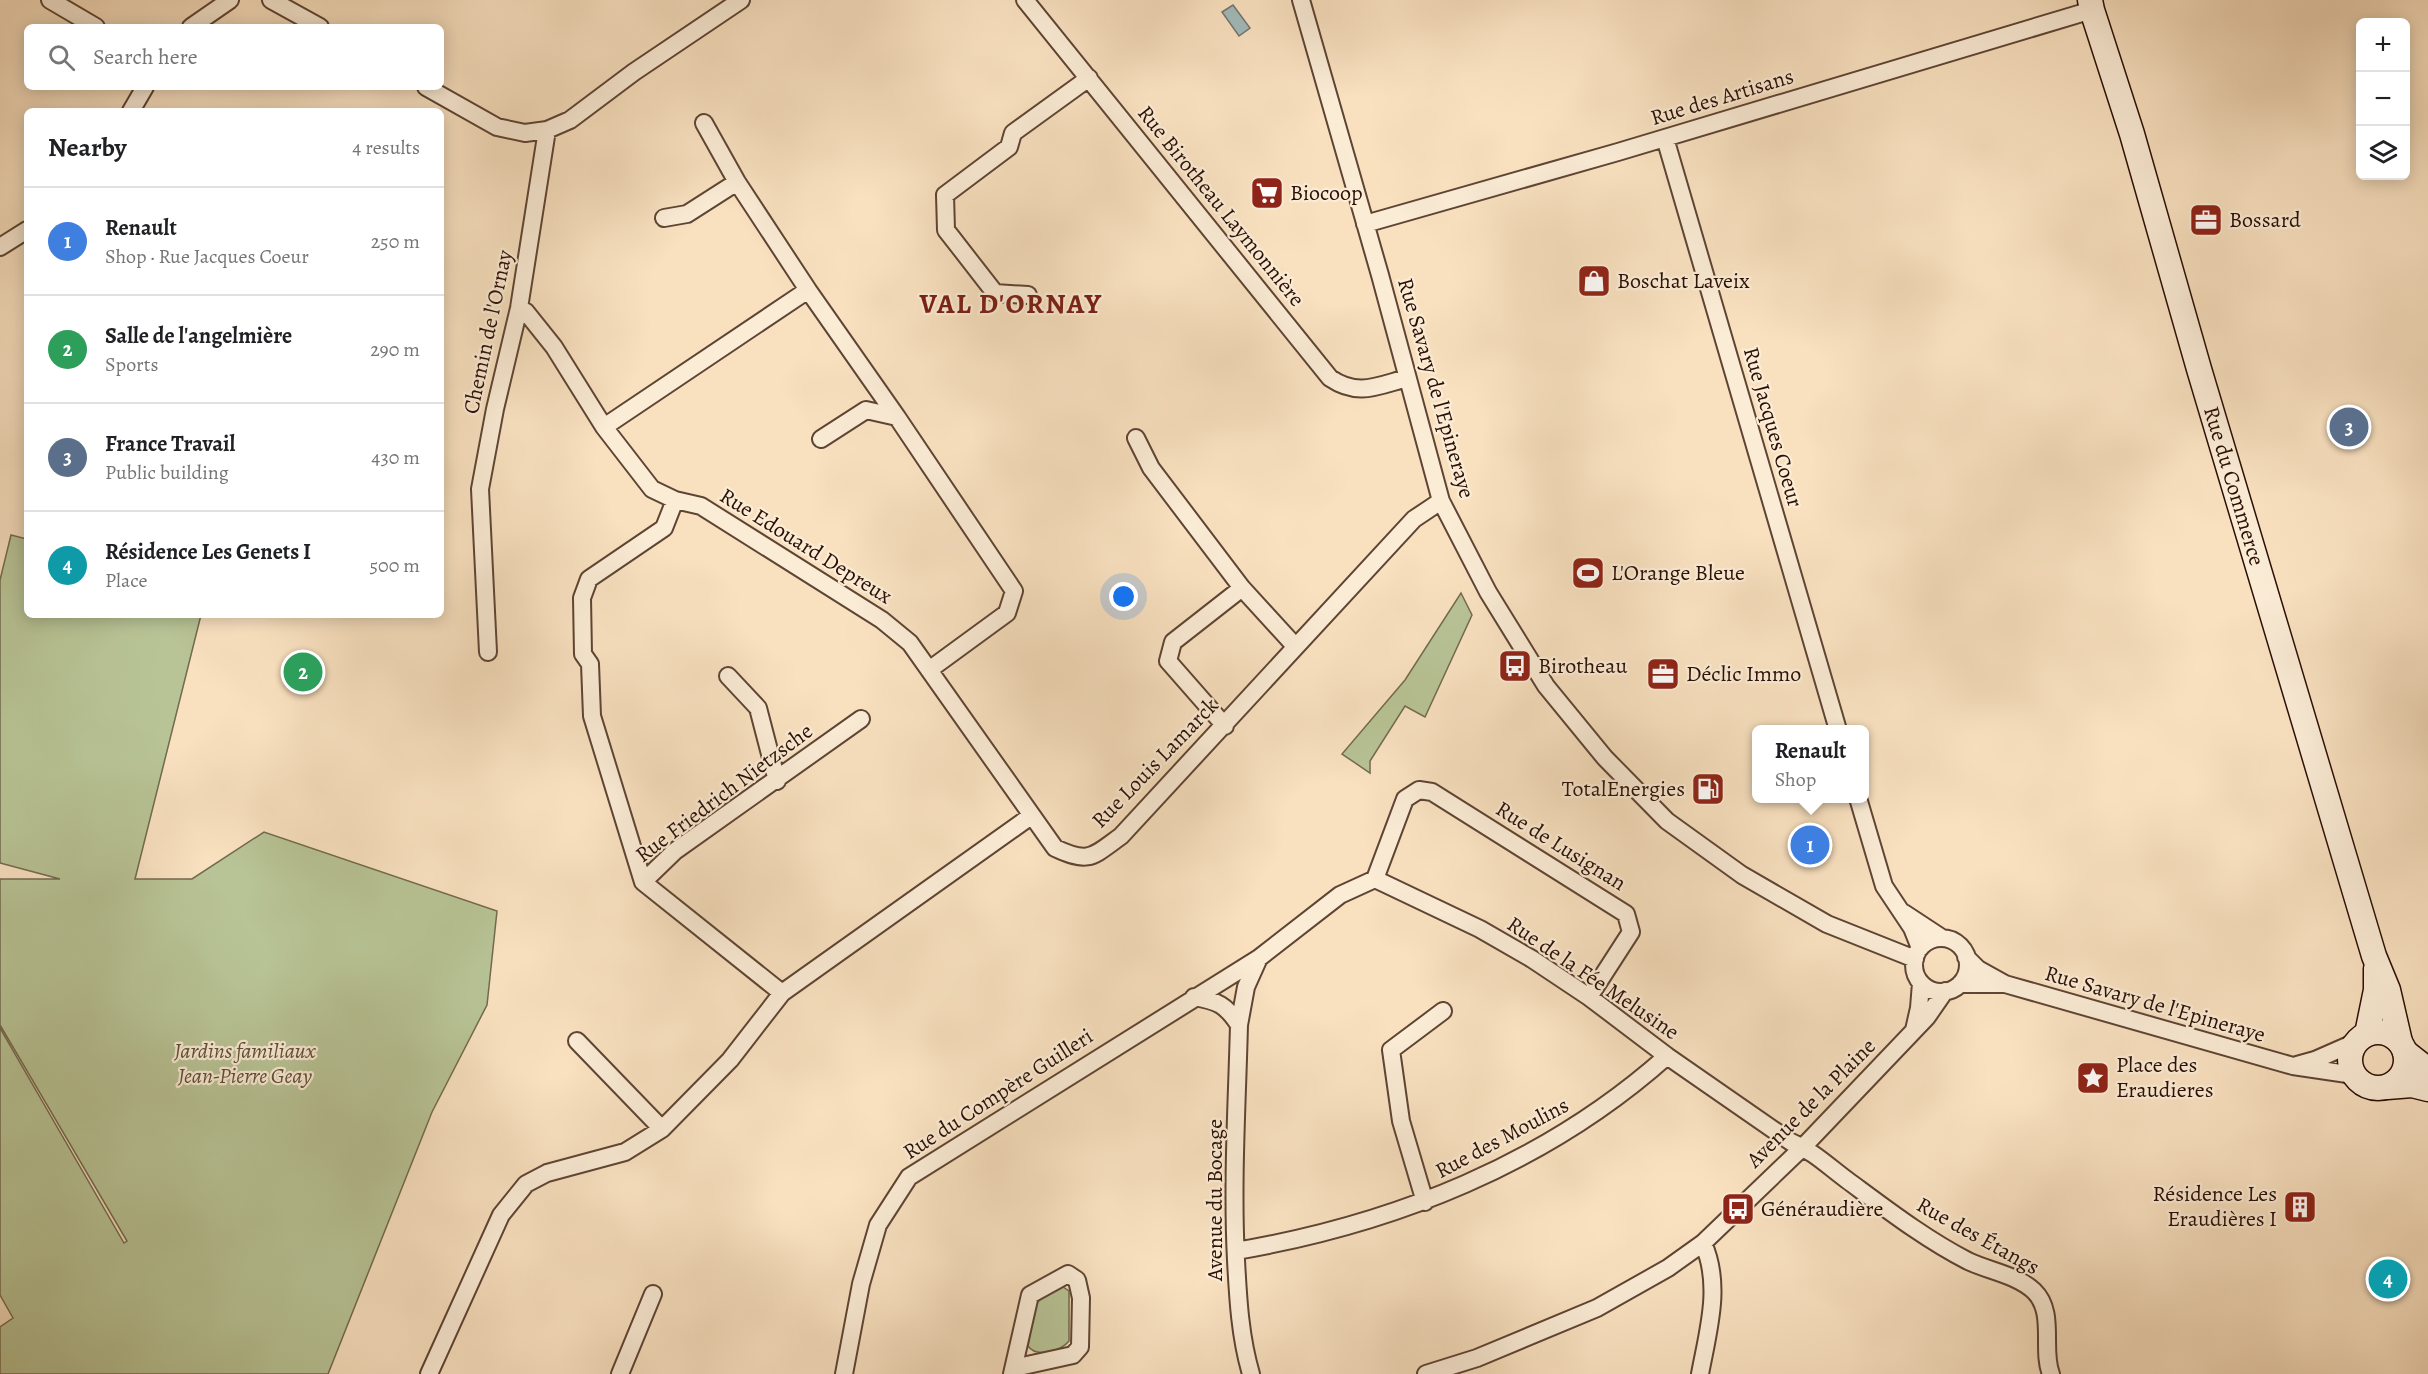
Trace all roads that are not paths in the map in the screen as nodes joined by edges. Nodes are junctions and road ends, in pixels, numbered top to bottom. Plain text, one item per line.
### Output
1 (50, 0) edge
2 (230, 0) edge
3 (271, 0) edge
4 (741, 0) edge
5 (1025, 0) edge
6 (1301, 0) edge
7 (2091, 5) edge
8 (91, 24) edge
9 (195, 24) edge
10 (315, 24) edge
11 (1089, 78) junction
12 (143, 90) edge
13 (431, 90) edge
14 (133, 108) edge
15 (704, 123) dead end
16 (547, 130) junction
17 (1665, 138) junction
18 (737, 182) junction
19 (664, 218) dead end
20 (1365, 224) junction
21 (24, 232) edge
22 (0, 247) edge
23 (807, 290) junction
24 (1028, 295) dead end
25 (519, 308) junction
26 (1407, 378) junction
27 (897, 417) junction
28 (604, 427) junction
29 (1136, 438) dead end
30 (821, 439) dead end
31 (675, 500) junction
32 (1441, 501) junction
33 (1242, 588) junction
34 (1295, 646) junction
35 (488, 652) dead end
36 (929, 670) junction
37 (728, 676) dead end
38 (861, 719) dead end
39 (1837, 725) edge
40 (1225, 726) junction
41 (777, 781) junction
42 (1859, 803) edge
43 (1031, 816) junction
44 (1375, 879) junction
45 (643, 882) junction
46 (1896, 907) junction
47 (1942, 938) junction
48 (1918, 953) junction
49 (1966, 957) junction
50 (1259, 958) junction
51 (2376, 964) junction
52 (1921, 983) junction
53 (2005, 984) junction
54 (1953, 988) junction
55 (782, 993) junction
56 (1194, 997) junction
57 (1589, 997) junction
58 (1443, 1011) dead end
59 (1239, 1025) junction
60 (1914, 1031) junction
61 (2362, 1038) junction
62 (577, 1041) dead end
63 (2403, 1047) junction
64 (1667, 1056) junction
65 (2293, 1066) junction
66 (2428, 1070) edge
67 (2354, 1075) junction
68 (2387, 1087) junction
69 (2428, 1089) edge
70 (662, 1129) junction
71 (1803, 1147) junction
72 (1425, 1202) junction
73 (1703, 1242) junction
74 (1236, 1251) junction
75 (653, 1294) dead end
76 (1013, 1371) edge
77 (2047, 1373) edge
78 (429, 1374) edge
79 (620, 1374) edge
80 (844, 1374) edge
81 (1251, 1374) edge
82 (1426, 1374) edge
83 (1700, 1374) edge

1 - 8 street
2 - 9 street
3 - 10 street
4 - 16 street
5 - 11 street, Rue Birotheau Laymonnière
6 - 20 street, Rue Savary de l'Epineraye
7 - 17 street, Rue des Artisans
7 - 51 street, Rue du Commerce
11 - 24 street
11 - 26 street, Rue Birotheau Laymonnière
12 - 14 street
13 - 16 street
15 - 18 street
16 - 25 street, Chemin de l'Ornay
17 - 20 street, Rue des Artisans
17 - 39 street, Rue Jacques Coeur
18 - 19 street
18 - 23 street
20 - 26 street, Rue Savary de l'Epineraye
21 - 22 street
23 - 27 street
23 - 28 street
25 - 28 street, Rue Edouard Depreux
25 - 35 street, Chemin de l'Ornay
26 - 32 street, Rue Savary de l'Epineraye
27 - 30 street
27 - 36 street
28 - 31 street, Rue Edouard Depreux
29 - 33 street
31 - 36 street, Rue Edouard Depreux
31 - 45 street
32 - 34 street, Rue Louis Lamarck
32 - 48 street, Rue Savary de l'Epineraye
33 - 34 street
33 - 40 street
34 - 40 street, Rue Louis Lamarck
36 - 43 street, Rue Edouard Depreux
37 - 41 street
38 - 41 street, Rue Friedrich Nietzsche
40 - 43 street, Rue Louis Lamarck
41 - 45 street, Rue Friedrich Nietzsche
42 - 46 street
43 - 55 street
44 - 50 street, Avenue du Bocage
44 - 57 street, Rue de la Fée Melusine
44 - 57 street, Rue de Lusignan
45 - 55 street, Rue Friedrich Nietzsche
46 - 47 street
46 - 48 street
47 - 48 street
47 - 49 street, Rue Savary de l'Epineraye
48 - 52 street
49 - 53 street, Rue Savary de l'Epineraye
49 - 54 street
50 - 56 street, Rue du Compère Guilleri
50 - 59 street, Avenue du Bocage
51 - 61 street, Rue du Commerce
51 - 63 street, Rue du Commerce
52 - 54 street, Rue Savary de l'Epineraye
52 - 60 street
53 - 54 street, Rue Savary de l'Epineraye
53 - 65 street, Rue Savary de l'Epineraye
54 - 60 street, Avenue de la Plaine
55 - 70 street
56 - 59 street
56 - 80 street, Rue du Compère Guilleri
57 - 64 street, Rue de la Fée Melusine
58 - 72 street
59 - 74 street, Avenue du Bocage
60 - 71 street, Avenue de la Plaine
61 - 63 street
61 - 65 street
61 - 67 street
62 - 70 street
63 - 66 street
63 - 68 street
64 - 71 street, Rue de la Fée Melusine
64 - 72 street, Rue des Moulins
65 - 67 street, Rue Savary de l'Epineraye
67 - 68 street
68 - 69 street
70 - 78 street
71 - 73 street, Avenue de la Plaine
71 - 77 street, Rue des Étangs
72 - 74 street, Rue des Moulins
73 - 82 street, Avenue de la Plaine
73 - 83 street
74 - 81 street, Avenue du Bocage
75 - 79 street
76 - 76 street

